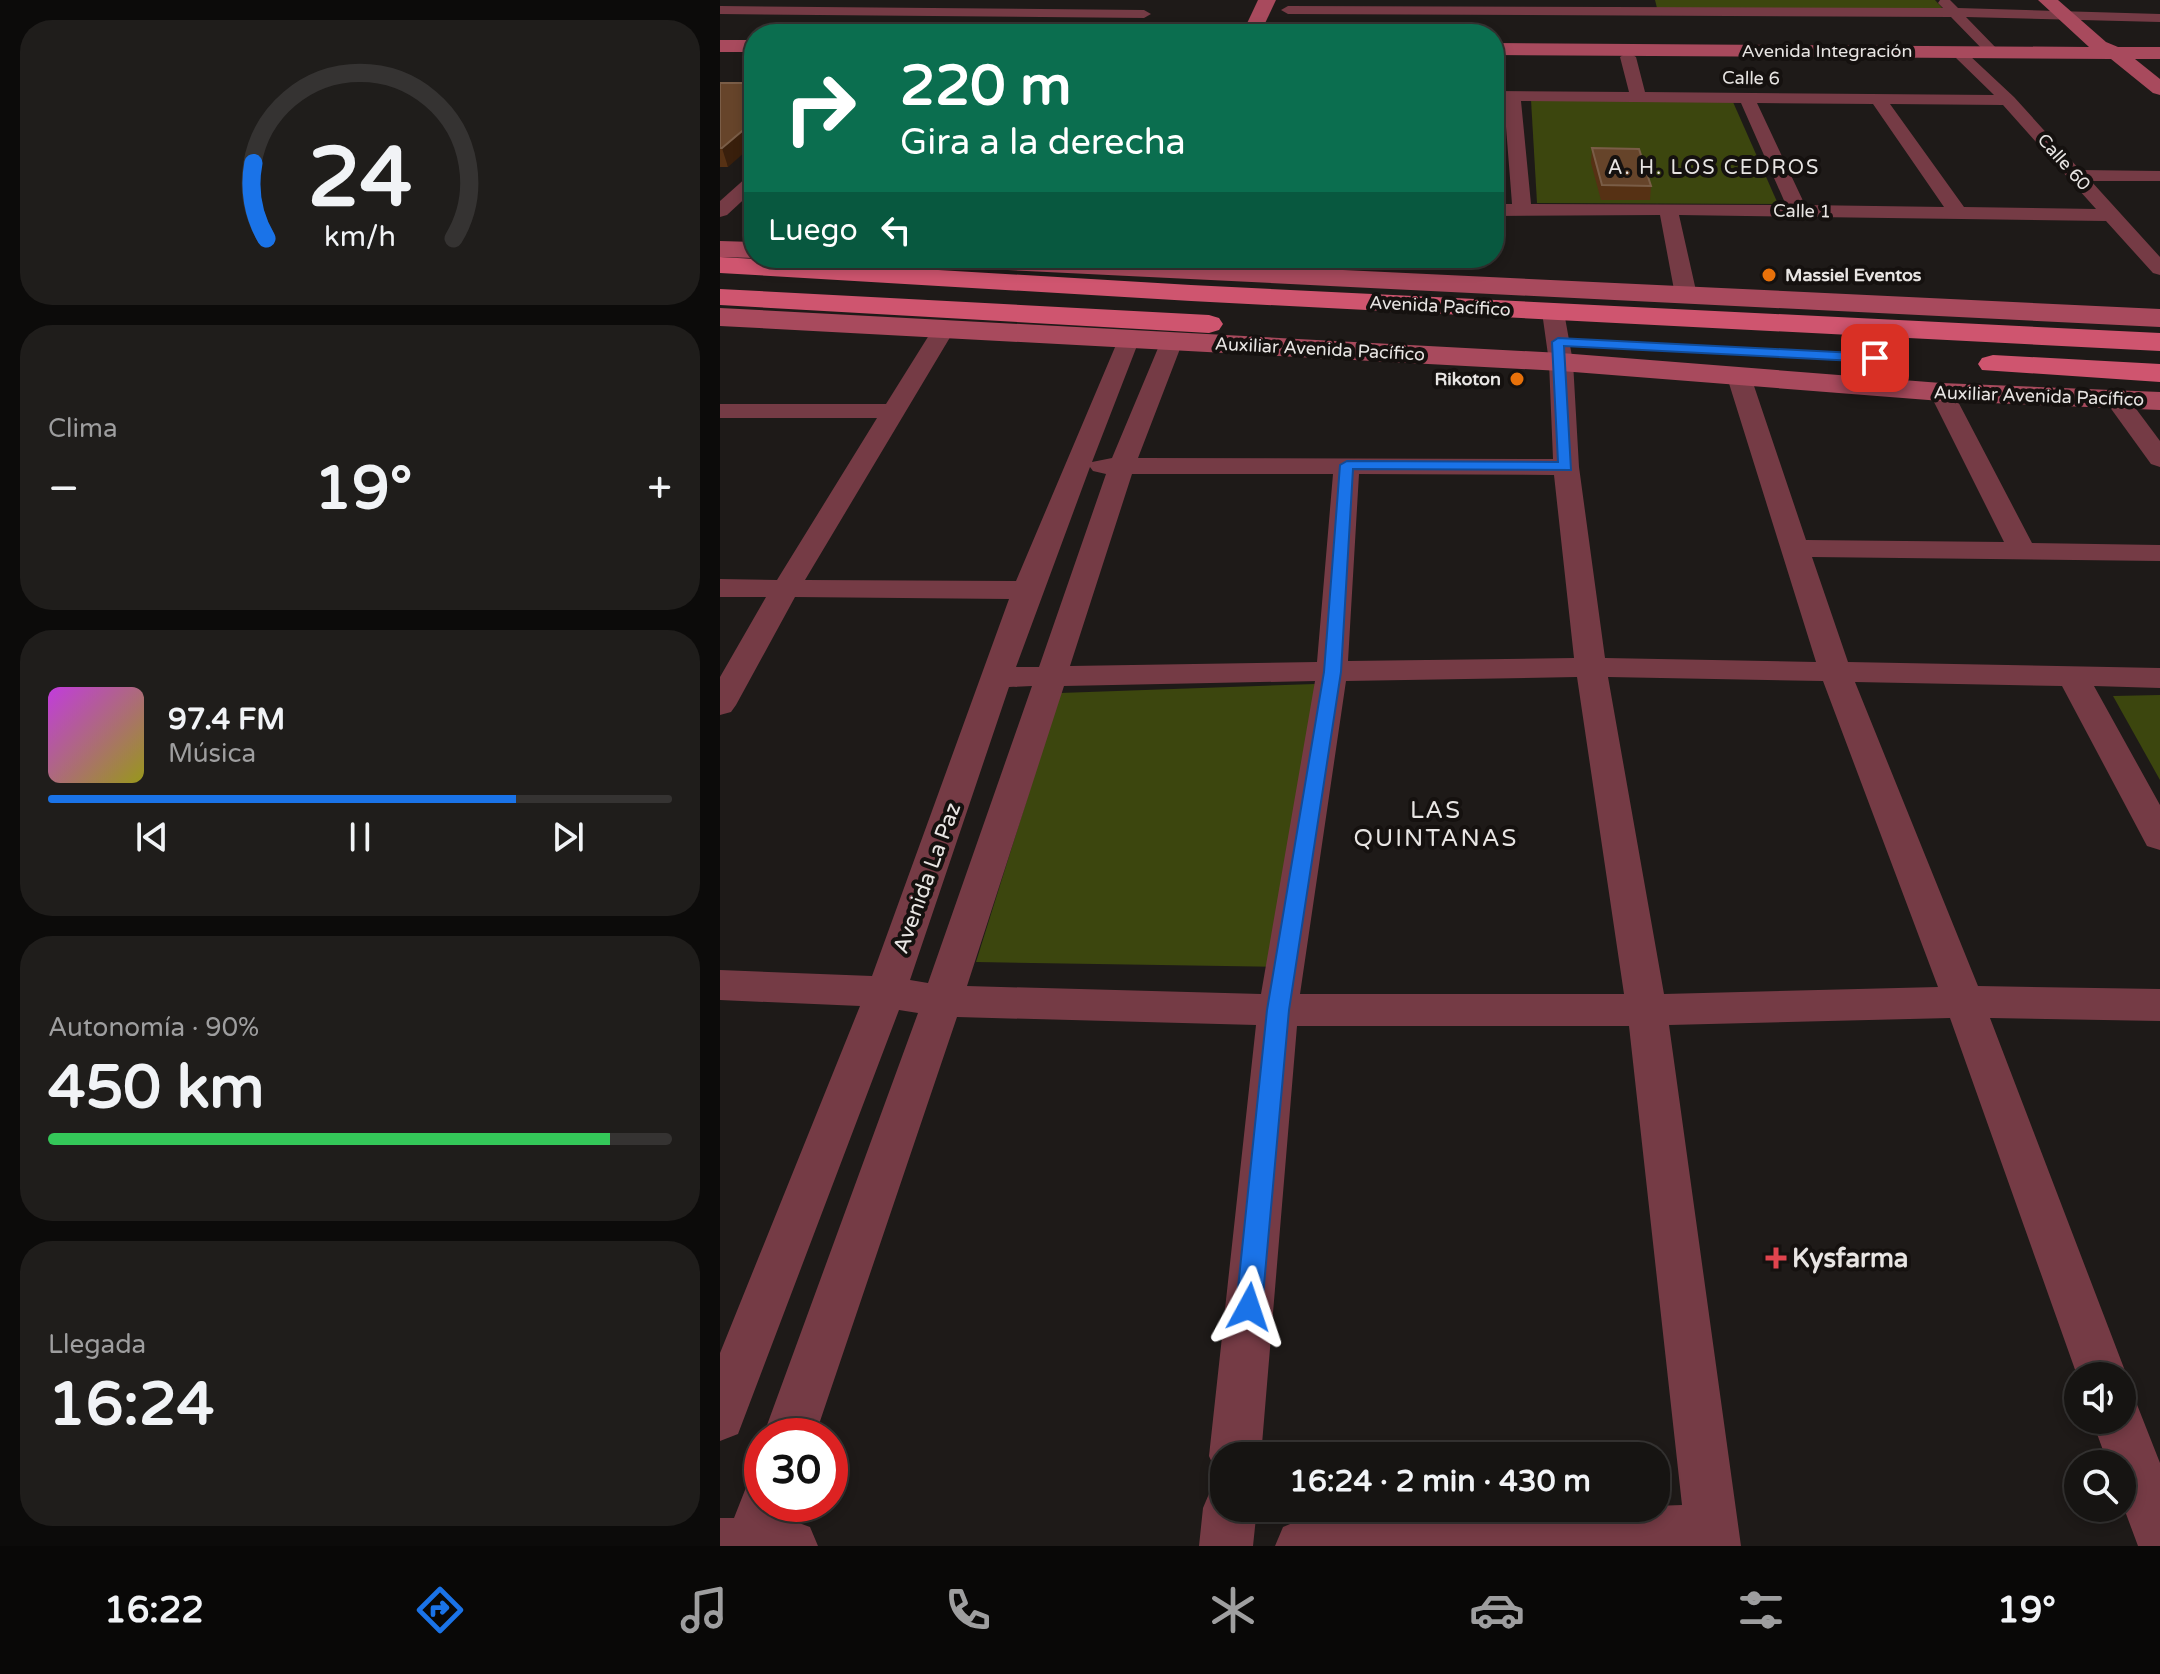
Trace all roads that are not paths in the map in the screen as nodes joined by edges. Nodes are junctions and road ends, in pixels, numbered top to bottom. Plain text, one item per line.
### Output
1 (733, 0) edge
2 (940, 0) edge
3 (1153, 0) edge
4 (1267, 0) edge
5 (1942, 0) edge
6 (2047, 0) edge
7 (1411, 6) edge
8 (1525, 6) edge
9 (1641, 6) edge
10 (720, 10) edge
11 (1288, 11) edge
12 (927, 12) junction
13 (1954, 13) junction
14 (1144, 14) junction
15 (2064, 15) junction
16 (2160, 18) edge
17 (916, 23) dead end
18 (1138, 24) edge
19 (1256, 24) edge
20 (1629, 36) junction
21 (720, 46) edge
22 (744, 46) edge
23 (1504, 48) edge
24 (1992, 51) junction
25 (720, 53) edge
26 (744, 53) edge
27 (2106, 54) junction
28 (1504, 55) edge
29 (2160, 56) edge
30 (1964, 58) junction
31 (2160, 89) edge
32 (1504, 96) edge
33 (1638, 97) junction
34 (1747, 98) junction
35 (1878, 99) junction
36 (2008, 100) junction
37 (1504, 102) edge
38 (2160, 110) edge
39 (2076, 175) junction
40 (2160, 176) edge
41 (731, 177) edge
42 (744, 178) edge
43 (744, 188) edge
44 (1668, 209) junction
45 (1504, 210) edge
46 (1522, 210) junction
47 (1798, 210) junction
48 (720, 211) edge
49 (1958, 213) junction
50 (2111, 215) junction
51 (720, 249) edge
52 (744, 250) edge
53 (720, 265) edge
54 (744, 266) edge
55 (864, 268) edge
56 (1176, 268) edge
57 (2160, 269) edge
58 (1199, 275) edge
59 (1686, 295) junction
60 (720, 297) edge
61 (720, 317) edge
62 (2160, 318) edge
63 (944, 329) junction
64 (1129, 338) junction
65 (1557, 339) junction
66 (1172, 341) junction
67 (2160, 342) edge
68 (1827, 355) dead end
69 (1970, 363) dead end
70 (2160, 373) edge
71 (1739, 377) junction
72 (1941, 392) junction
73 (2116, 399) junction
74 (2160, 401) edge
75 (720, 411) edge
76 (893, 411) junction
77 (2160, 459) edge
78 (1347, 465) junction
79 (1078, 466) junction
80 (1122, 466) junction
81 (1566, 467) junction
82 (1794, 548) junction
83 (2023, 552) junction
84 (2160, 553) edge
85 (720, 588) edge
86 (786, 588) junction
87 (1027, 590) junction
88 (1591, 667) junction
89 (1835, 671) junction
90 (1332, 672) junction
91 (999, 677) junction
92 (1051, 678) junction
93 (2160, 678) edge
94 (2074, 679) junction
95 (720, 705) edge
96 (2160, 837) edge
97 (720, 985) edge
98 (886, 992) junction
99 (942, 1001) junction
100 (1964, 1002) junction
101 (2160, 1005) edge
102 (1278, 1010) junction
103 (1647, 1010) junction
104 (2097, 1362) edge
105 (720, 1416) edge
106 (795, 1418) edge
107 (2123, 1434) edge
108 (1236, 1442) edge
109 (760, 1522) edge
110 (1229, 1522) edge
111 (2160, 1534) edge
112 (1713, 1538) edge
113 (720, 1545) edge
114 (751, 1546) edge
115 (791, 1546) edge
116 (1226, 1546) edge
117 (1302, 1546) edge

1 - 10 street
2 - 12 street
3 - 14 street
4 - 19 main road
5 - 13 street
6 - 15 main road
7 - 8 street
7 - 11 street
8 - 20 street
9 - 13 street
9 - 20 street
10 - 12 street
12 - 14 street
12 - 17 street
13 - 15 street
13 - 24 street
14 - 18 street
15 - 16 street
15 - 27 main road
20 - 23 main road, Avenida Integración
20 - 24 main road, Avenida Integración
20 - 28 main road
20 - 30 main road
20 - 33 street
21 - 22 main road
24 - 27 main road, Avenida Integración
25 - 26 main road
27 - 29 main road
27 - 30 main road
27 - 31 main road
27 - 38 main road
30 - 36 street, Calle 60
32 - 33 street, Calle 6
33 - 34 street, Calle 6
34 - 35 street, Calle 6
34 - 47 street
35 - 36 street, Calle 6
35 - 49 street
36 - 39 street, Calle 60
37 - 46 street
39 - 40 street
39 - 50 street, Calle 60
41 - 42 street
43 - 48 street
44 - 46 street, Calle 1
44 - 47 street, Calle 1
44 - 59 street
45 - 46 street, Calle 1
47 - 49 street, Calle 1
49 - 50 street, Calle 1
50 - 57 street, Calle 60
51 - 52 main road
53 - 54 main road, Avenida Pacífico
55 - 58 main road, Avenida Pacífico
56 - 58 main road
58 - 59 main road
58 - 65 main road, Avenida Pacífico
59 - 62 main road
60 - 65 main road, Avenida Pacífico
61 - 63 main road, Auxiliar Avenida Pacífico
63 - 64 main road, Auxiliar Avenida Pacífico
63 - 76 street
64 - 66 main road, Auxiliar Avenida Pacífico
64 - 79 street, Avenida La Paz
65 - 66 main road, Auxiliar Avenida Pacífico
65 - 67 main road, Avenida Pacífico
65 - 68 main road, Avenida Pacífico
65 - 71 main road, Auxiliar Avenida Pacífico
65 - 81 street
66 - 80 street
69 - 70 main road
71 - 72 main road, Auxiliar Avenida Pacífico
71 - 82 street
72 - 73 main road, Auxiliar Avenida Pacífico
72 - 83 street
73 - 74 main road, Auxiliar Avenida Pacífico
73 - 77 street
75 - 76 street
76 - 86 street
78 - 80 street
78 - 81 street
78 - 90 street
79 - 80 street
79 - 87 street, Avenida La Paz
80 - 92 street
81 - 88 street
82 - 83 street
82 - 89 street
83 - 84 street
85 - 86 street
86 - 87 street
86 - 95 street
87 - 91 street, Avenida La Paz
88 - 89 street
88 - 90 street
88 - 103 street
89 - 94 street
89 - 100 street
90 - 92 street
90 - 102 street
91 - 92 street
91 - 98 street, Avenida La Paz
92 - 99 street
93 - 94 street
94 - 96 street
97 - 98 street
98 - 99 street
98 - 105 street, Avenida La Paz
99 - 102 street
99 - 106 street
100 - 101 street
100 - 103 street
100 - 104 street
102 - 103 street
102 - 108 street
103 - 112 street
107 - 111 street
109 - 114 street
110 - 116 street
112 - 117 street
113 - 114 street
114 - 115 street

